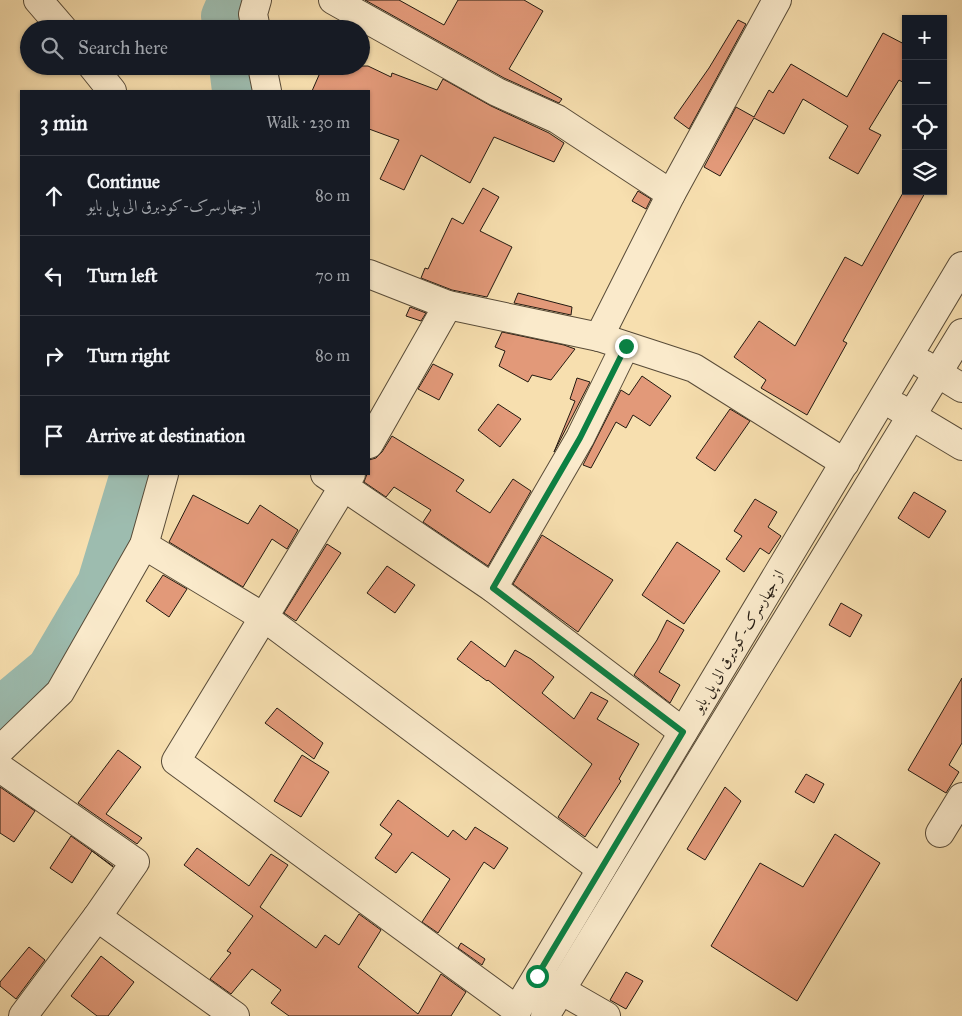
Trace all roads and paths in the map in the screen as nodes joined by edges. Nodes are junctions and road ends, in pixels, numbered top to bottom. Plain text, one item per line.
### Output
1 (38, 0) edge
2 (257, 0) edge
3 (333, 0) edge
4 (776, 0) edge
5 (55, 20) edge
6 (254, 20) edge
7 (369, 20) edge
8 (370, 21) edge
9 (99, 75) edge
10 (263, 75) edge
11 (111, 90) edge
12 (266, 90) edge
13 (671, 194) junction
14 (962, 266) edge
15 (370, 274) edge
16 (448, 305) junction
17 (962, 333) edge
18 (599, 337) junction
19 (626, 346) junction
20 (908, 356) junction
21 (938, 374) junction
22 (962, 388) edge
23 (883, 398) junction
24 (912, 416) junction
25 (370, 442) edge
26 (962, 446) edge
27 (845, 462) junction
28 (164, 475) edge
29 (341, 478) edge
30 (144, 545) junction
31 (493, 588) junction
32 (265, 618) junction
33 (683, 732) junction
34 (0, 750) edge
35 (0, 768) edge
36 (962, 797) edge
37 (940, 833) dead end
38 (601, 869) junction
39 (97, 917) junction
40 (537, 976) junction
41 (561, 990) junction
42 (517, 1013) edge
43 (24, 1016) edge
44 (235, 1016) edge
45 (545, 1016) edge
46 (606, 1016) edge

1 - 5 street
2 - 6 street
3 - 7 street
4 - 13 street
8 - 13 street
9 - 11 street
10 - 12 street
13 - 18 street
14 - 20 street, از جهارسرک-کودبرق الی پل بایو
15 - 16 street
16 - 18 street
16 - 25 street
17 - 21 street, از جهارسرک-کودبرق الی پل بایو
18 - 19 street
19 - 27 street
19 - 31 street
20 - 21 street
20 - 23 street, از جهارسرک-کودبرق الی پل بایو
21 - 22 street
21 - 24 street, از جهارسرک-کودبرق الی پل بایو
23 - 24 street
23 - 27 street, از جهارسرک-کودبرق الی پل بایو
24 - 26 street
24 - 41 street, از جهارسرک-کودبرق الی پل بایو
27 - 33 street, از جهارسرک-کودبرق الی پل بایو
28 - 30 street
29 - 31 street
29 - 32 street
30 - 32 street
30 - 34 street
31 - 33 street
32 - 38 street
32 - 42 street
33 - 38 street, از جهارسرک-کودبرق الی پل بایو
35 - 39 street
36 - 37 street
38 - 40 street, از جهارسرک-کودبرق الی پل بایو
39 - 43 street
39 - 44 street
40 - 41 street
40 - 42 street, از جهارسرک-کودبرق الی پل بایو
41 - 45 street, از جهارسرک-کودبرق الی پل بایو
41 - 46 street

